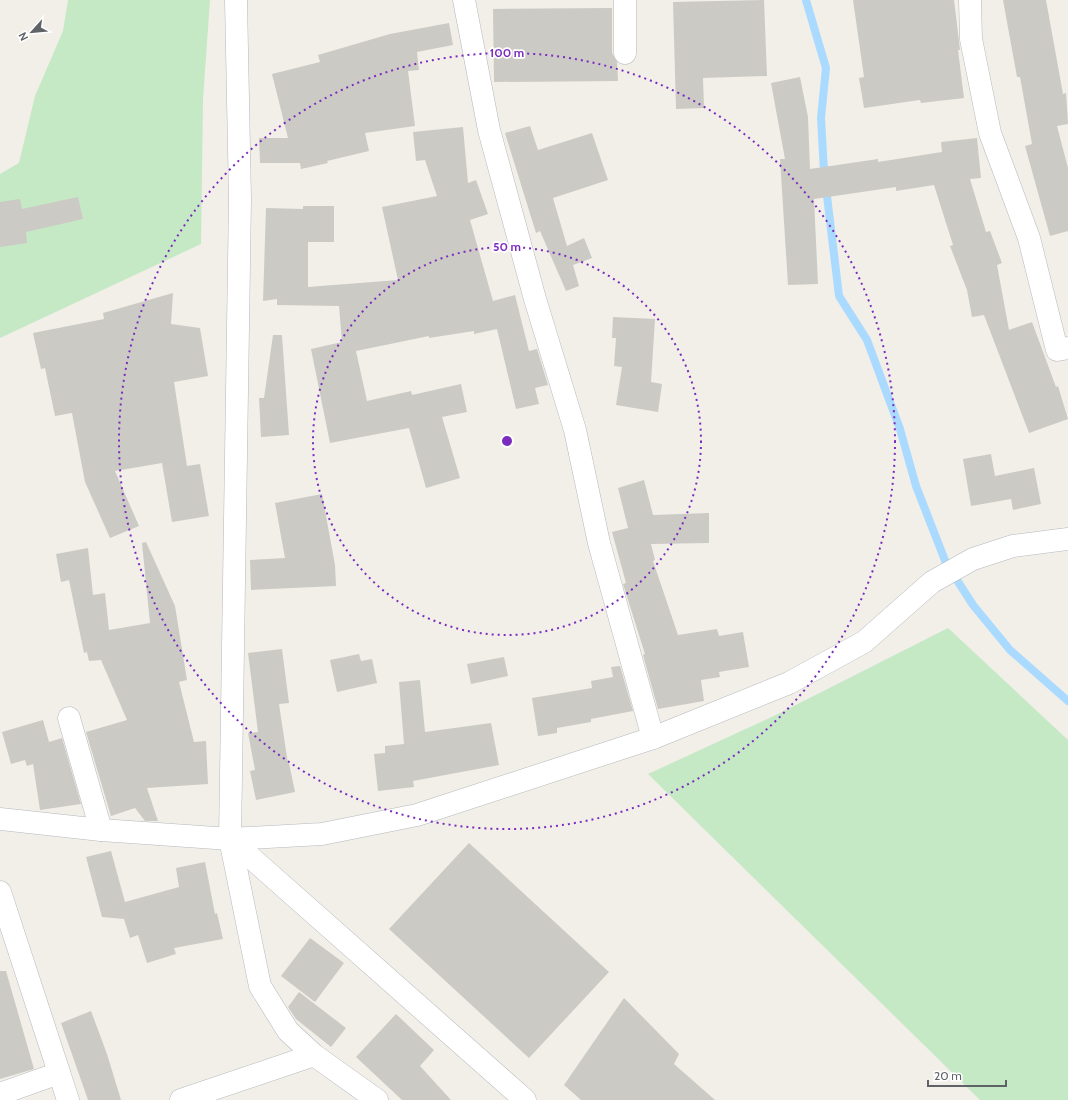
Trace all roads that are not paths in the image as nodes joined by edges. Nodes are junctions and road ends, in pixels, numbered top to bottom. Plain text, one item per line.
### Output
1 (236, 0) edge
2 (464, 0) edge
3 (625, 0) edge
4 (970, 0) edge
5 (625, 53) dead end
6 (1068, 348) edge
7 (1068, 539) edge
8 (69, 718) dead end
9 (653, 738) junction
10 (0, 819) edge
11 (100, 830) junction
12 (230, 839) junction
13 (0, 892) edge
14 (6, 929) edge
15 (314, 1055) junction
16 (59, 1073) junction
17 (0, 1094) edge
18 (68, 1100) edge
19 (181, 1100) edge
20 (376, 1100) edge
21 (525, 1100) edge

1 - 12 street
2 - 9 street
3 - 5 street
4 - 6 street
7 - 9 street
8 - 11 street
9 - 12 street
10 - 11 street
11 - 12 street
12 - 15 street
12 - 21 street
13 - 14 street
14 - 16 street
15 - 19 street
15 - 20 street
16 - 17 street
16 - 18 street

